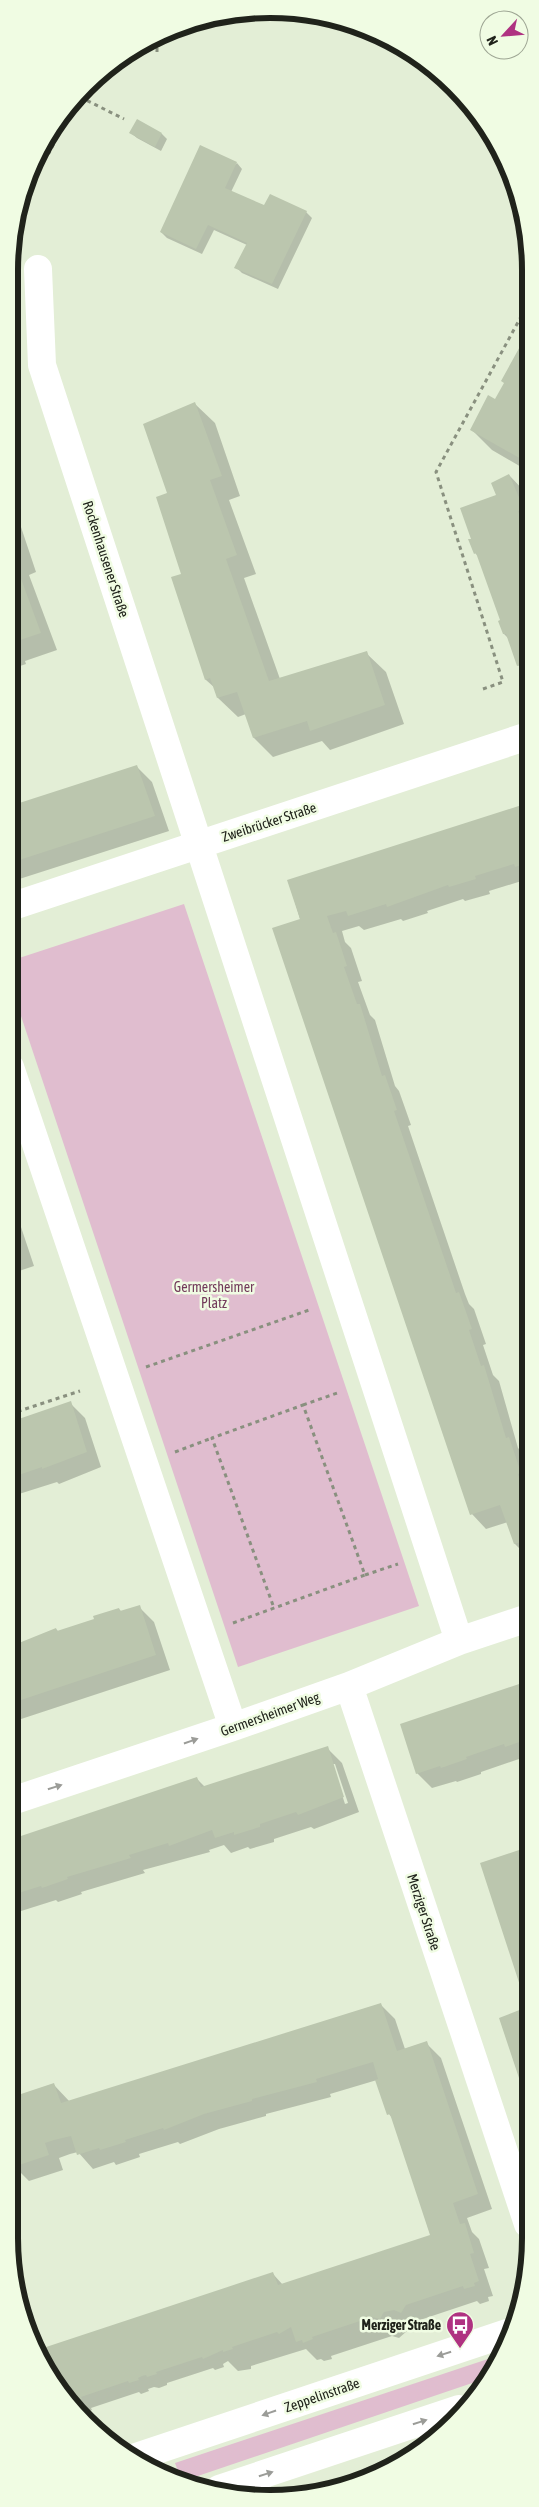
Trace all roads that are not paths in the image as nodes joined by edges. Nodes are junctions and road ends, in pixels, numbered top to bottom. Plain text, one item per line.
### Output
1 (38, 269) dead end
2 (522, 738) edge
3 (200, 845) junction
4 (17, 905) edge
5 (17, 1088) edge
6 (522, 1620) edge
7 (459, 1641) junction
8 (349, 1686) junction
9 (233, 1727) junction
10 (17, 1799) edge
11 (522, 2206) edge
12 (502, 2335) edge
13 (452, 2411) edge
14 (142, 2455) edge
15 (229, 2486) edge

1 - 3 street, Rockenhausener Straße
2 - 3 street, Zweibrücker Straße
3 - 4 street, Zweibrücker Straße
3 - 7 street
5 - 9 street
6 - 7 street, Germersheimer Weg
7 - 8 street, Germersheimer Weg
8 - 9 street, Germersheimer Weg
8 - 11 street, Merziger Straße
10 -> 9 street, Germersheimer Weg
12 -> 14 street, Zeppelinstraße
15 -> 13 street

